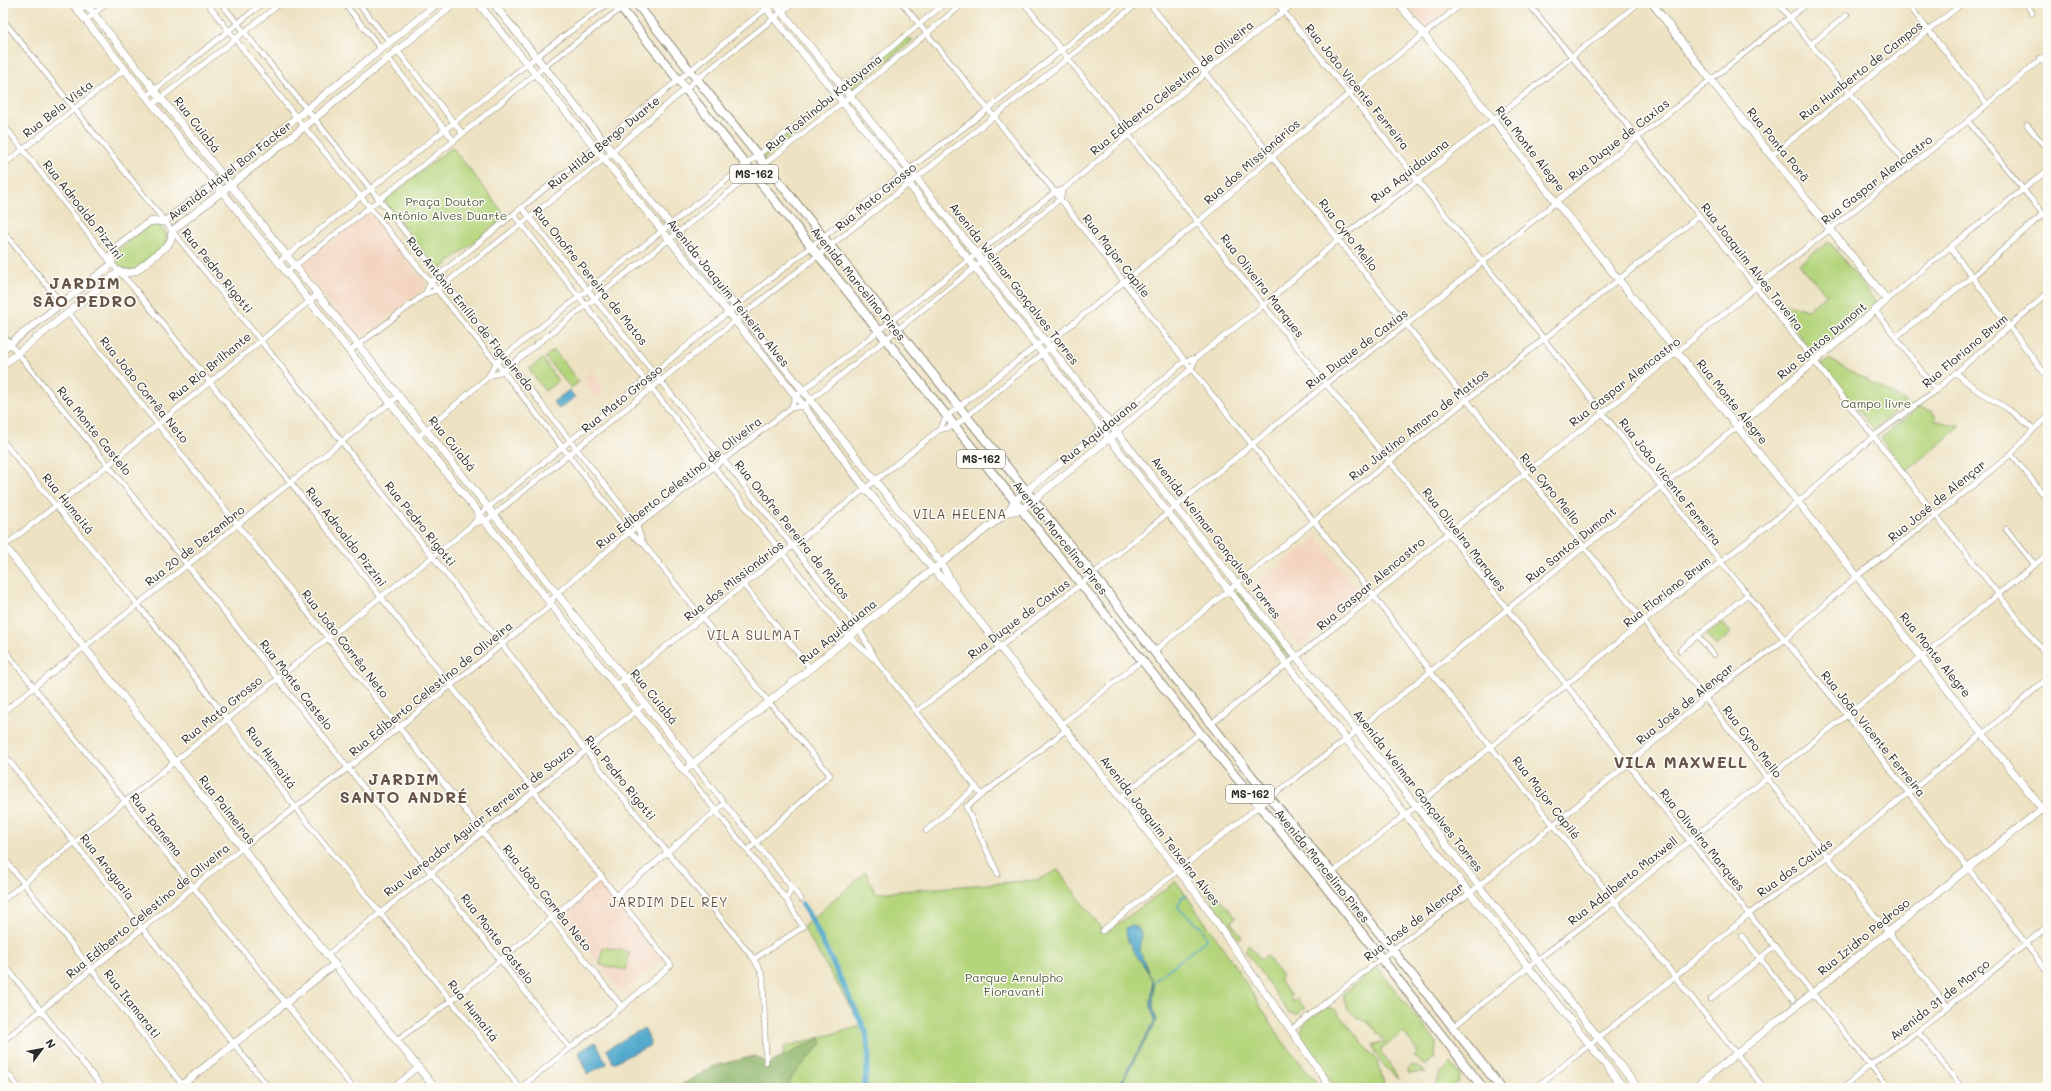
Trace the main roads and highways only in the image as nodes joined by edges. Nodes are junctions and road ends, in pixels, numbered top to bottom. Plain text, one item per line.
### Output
1 (72, 3) edge
2 (438, 3) edge
3 (455, 3) edge
4 (478, 3) edge
5 (493, 3) edge
6 (636, 3) edge
7 (774, 3) edge
8 (1398, 3) edge
9 (1652, 3) edge
10 (88, 4) edge
11 (619, 6) edge
12 (764, 6) edge
13 (224, 177) junction
14 (215, 183) junction
15 (229, 185) junction
16 (221, 191) junction
17 (270, 235) junction
18 (262, 242) junction
19 (1887, 300) joint
20 (3, 349) edge
21 (3, 365) edge
22 (1110, 423) junction
23 (1737, 428) junction
24 (1102, 429) junction
25 (1118, 432) junction
26 (1109, 438) junction
27 (1064, 460) junction
28 (1071, 469) junction
29 (1026, 491) junction
30 (1033, 500) junction
31 (1015, 501) junction
32 (1022, 510) junction
33 (1008, 512) junction
34 (3, 546) edge
35 (941, 563) junction
36 (933, 569) junction
37 (960, 597) junction
38 (1153, 652) junction
39 (1142, 660) junction
40 (1211, 724) junction
41 (1200, 733) junction
42 (693, 764) junction
43 (684, 771) joint
44 (2045, 806) edge
45 (2048, 816) edge
46 (335, 964) junction
47 (1453, 1027) junction
48 (1442, 1035) junction
49 (182, 1087) edge
50 (435, 1088) edge
51 (1331, 1088) edge
52 (1483, 1088) edge
53 (1501, 1088) edge
54 (1624, 1088) edge
55 (1638, 1088) edge
56 (1694, 1088) edge

1 - 14 main road, Rua Cuiabá
2 - 13 main road, Avenida Hayel Bon Facker
3 - 15 main road, Avenida Hayel Bon Facker
4 - 36 main road, Avenida Joaquim Teixeira Alves
5 - 35 main road, Avenida Joaquim Teixeira Alves
6 - 29 main road, Avenida Marcelino Pires / MS-162
7 - 22 main road, Avenida Weimar Gonçalves Torres
8 - 23 main road, Rua Monte Alegre
9 - 19 main road, Rua Ponta Porã
10 - 13 main road, Rua Cuiabá
11 - 31 main road, Avenida Marcelino Pires / MS-162
12 - 24 main road, Avenida Weimar Gonçalves Torres
13 - 14 main road, Avenida Hayel Bon Facker
13 - 15 main road, Rua Cuiabá
14 - 16 main road, Rua Cuiabá
14 - 20 main road, Avenida Hayel Bon Facker
15 - 16 main road, Avenida Hayel Bon Facker
15 - 17 main road, Rua Cuiabá
16 - 18 main road, Rua Cuiabá
16 - 21 main road, Avenida Hayel Bon Facker
17 - 18 main road
17 - 42 main road, Rua Cuiabá
18 - 43 main road, Rua Cuiabá
19 - 23 main road, Rua Santos Dumont
22 - 24 main road, Rua Aquidauana
22 - 25 main road, Avenida Weimar Gonçalves Torres
23 - 44 main road, Rua Monte Alegre
24 - 26 main road, Avenida Weimar Gonçalves Torres
24 - 27 main road, Rua Aquidauana
25 - 26 main road, Rua Aquidauana
25 - 55 main road, Avenida Weimar Gonçalves Torres
26 - 28 main road, Rua Aquidauana
26 - 54 main road, Avenida Weimar Gonçalves Torres
27 - 28 main road
27 - 29 main road, Rua Aquidauana
28 - 30 main road, Rua Aquidauana
29 - 30 main road, Avenida Marcelino Pires / MS-162
29 - 31 main road, Rua Aquidauana
30 - 32 main road, Rua Aquidauana
30 - 38 main road, Avenida Marcelino Pires / MS-162
31 - 32 main road, Avenida Marcelino Pires / MS-162
31 - 33 main road, Rua Aquidauana
32 - 33 main road, Rua Aquidauana
32 - 39 main road, Avenida Marcelino Pires / MS-162
33 - 35 main road, Rua Aquidauana
34 - 46 main road, Rua Palmeiras
35 - 36 main road, Rua Aquidauana
35 - 37 main road, Avenida Joaquim Teixeira Alves
36 - 37 main road, Avenida Joaquim Teixeira Alves
36 - 42 main road, Rua Aquidauana
37 - 51 main road, Avenida Joaquim Teixeira Alves
38 - 39 main road
38 - 40 main road, Avenida Marcelino Pires / MS-162
39 - 41 main road, Avenida Marcelino Pires / MS-162
40 - 41 main road
40 - 47 main road, Avenida Marcelino Pires / MS-162
41 - 48 main road, Avenida Marcelino Pires / MS-162
42 - 43 main road, Rua Aquidauana
44 - 45 main road, Rua Monte Alegre
44 - 56 main road, Rua Izidro Pedroso
46 - 49 main road
46 - 50 main road, Rua Palmeiras
47 - 48 main road
47 - 53 main road, Avenida Marcelino Pires / MS-162
48 - 52 main road, Avenida Marcelino Pires / MS-162

